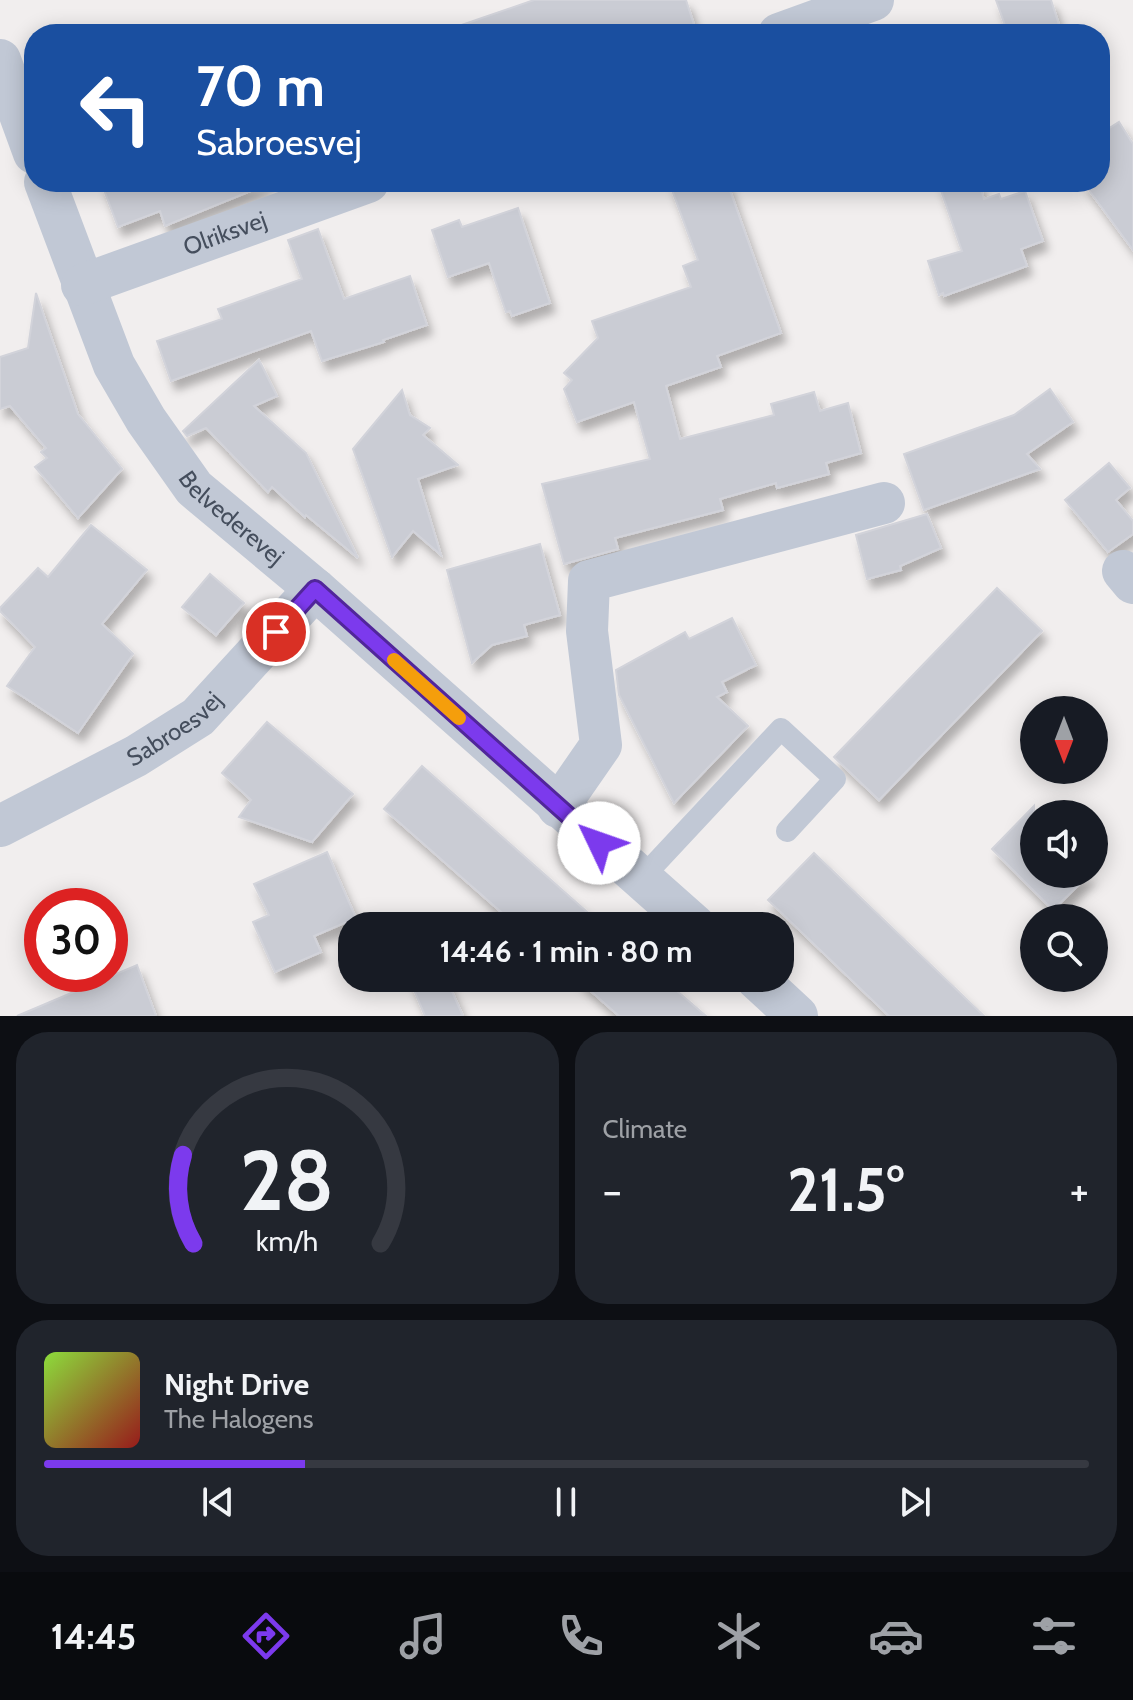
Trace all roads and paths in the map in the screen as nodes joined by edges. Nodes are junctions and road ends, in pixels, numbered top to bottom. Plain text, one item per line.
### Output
1 (873, 0) edge
2 (807, 24) edge
3 (0, 60) edge
4 (24, 126) edge
5 (49, 192) edge
6 (340, 192) edge
7 (82, 285) junction
8 (884, 503) dead end
9 (315, 589) junction
10 (558, 807) junction
11 (0, 826) edge
12 (787, 831) dead end
13 (640, 880) junction
14 (678, 912) edge
15 (771, 992) edge
16 (797, 1016) edge

1 - 2 street
3 - 4 street
5 - 7 street, Belvederevej
6 - 7 street, Olriksvej
7 - 9 street, Belvederevej
8 - 10 street
9 - 10 street, Belvederevej
9 - 11 street, Sabroesvej
10 - 13 street, Belvederevej
12 - 13 lane
13 - 14 street, Belvederevej
15 - 16 street

